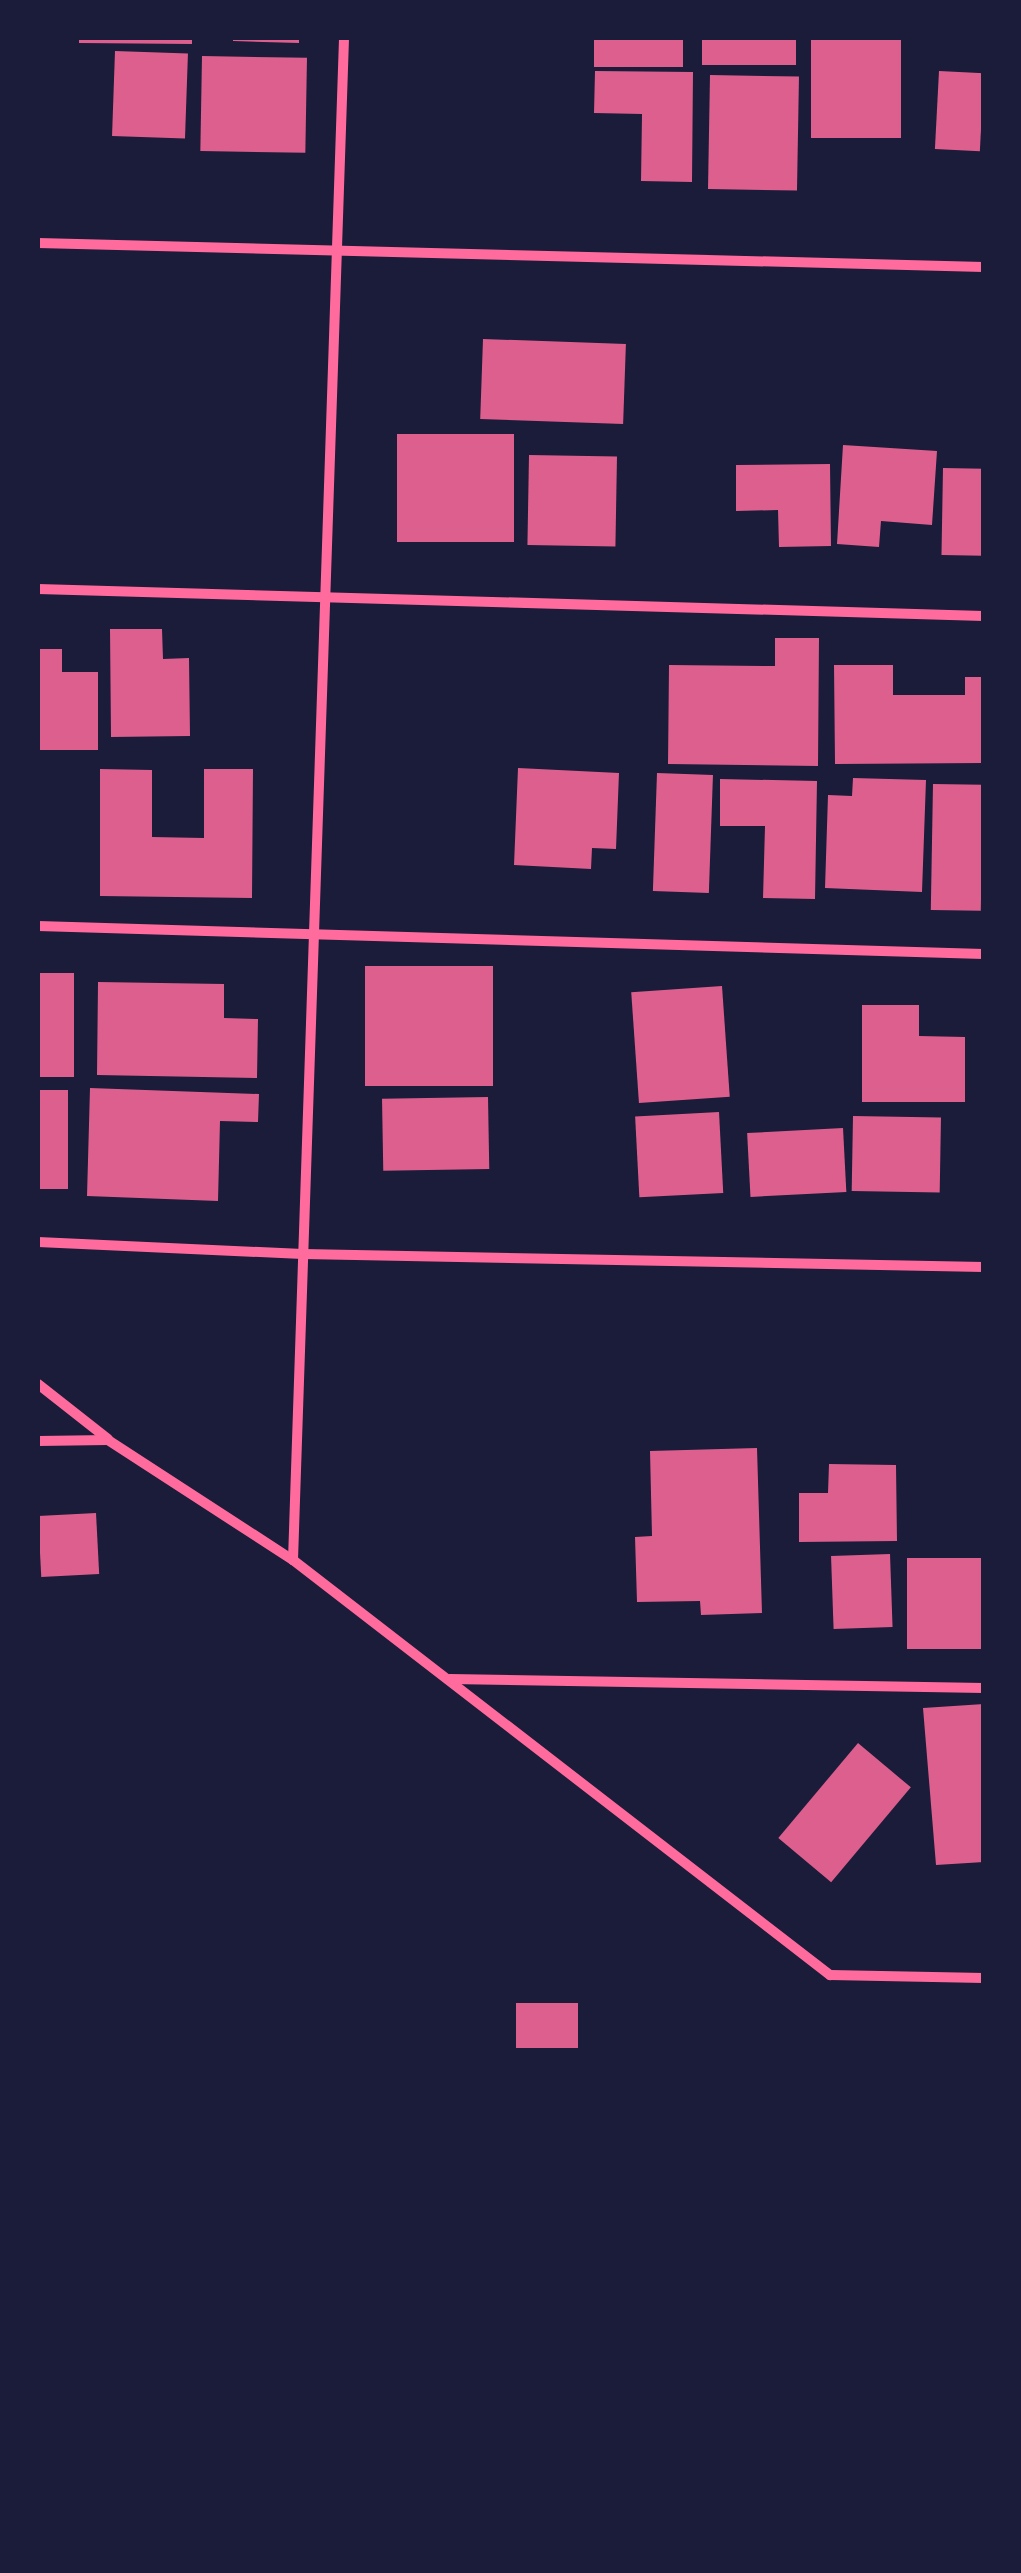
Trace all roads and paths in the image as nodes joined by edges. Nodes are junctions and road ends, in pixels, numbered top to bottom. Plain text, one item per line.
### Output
1 (344, 38) edge
2 (38, 244) edge
3 (337, 253) junction
4 (984, 267) edge
5 (38, 589) edge
6 (325, 596) junction
7 (984, 616) edge
8 (38, 926) edge
9 (314, 932) junction
10 (984, 954) edge
11 (38, 1242) edge
12 (303, 1254) junction
13 (984, 1267) edge
14 (38, 1384) edge
15 (108, 1440) junction
16 (38, 1441) edge
17 (293, 1560) junction
18 (449, 1679) junction
19 (984, 1688) edge
20 (984, 1978) edge

1 - 3 street
2 - 3 street
3 - 4 street
3 - 6 street
5 - 6 street
6 - 7 street
6 - 9 street
8 - 9 street
9 - 10 street
9 - 12 street
11 - 12 street
12 - 13 street
12 - 17 street
14 - 15 street
15 - 16 street
15 - 17 street
17 - 18 street
18 - 19 street
18 - 20 street

